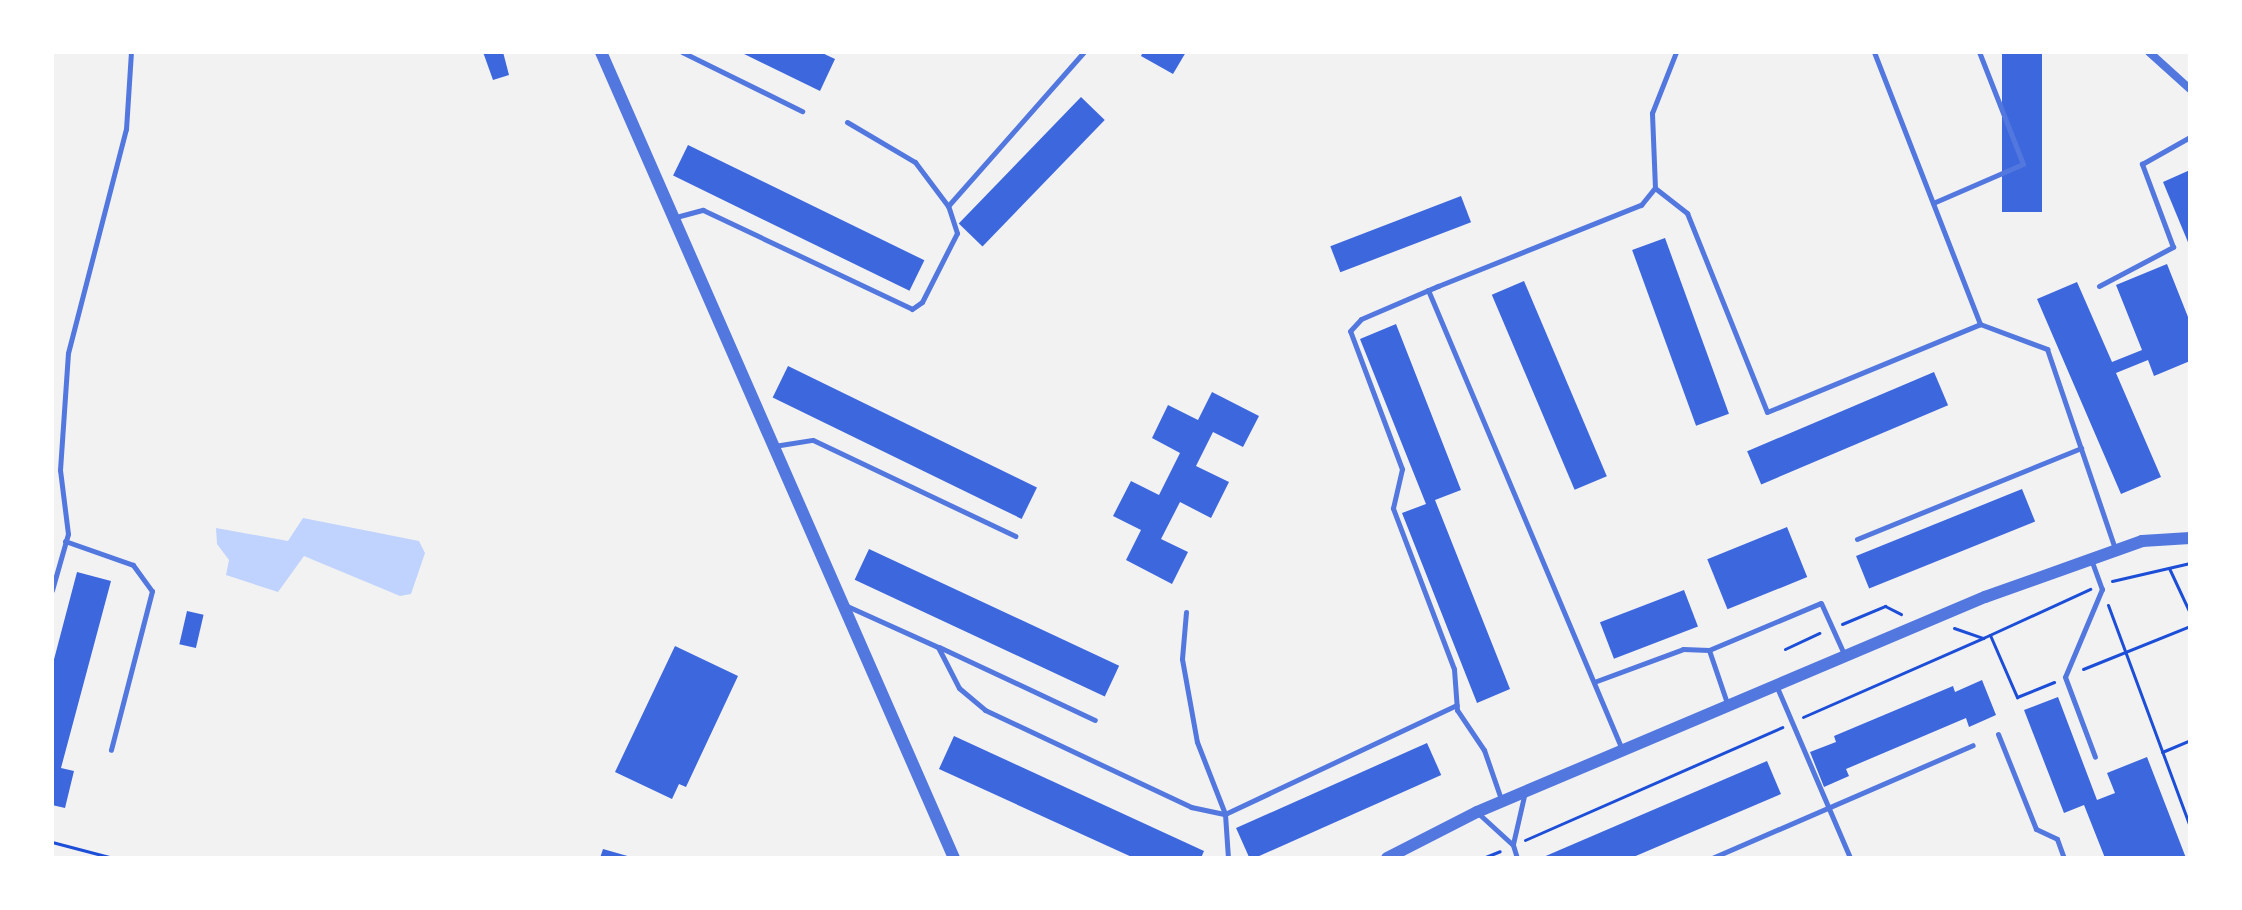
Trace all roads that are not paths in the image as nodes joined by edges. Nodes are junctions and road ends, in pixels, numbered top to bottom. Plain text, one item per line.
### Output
1 (131, 52) edge
2 (601, 52) edge
3 (682, 52) edge
4 (1084, 52) edge
5 (1676, 52) edge
6 (1874, 52) edge
7 (1979, 52) edge
8 (2149, 52) edge
9 (2190, 89) edge
10 (802, 111) dead end
11 (847, 122) dead end
12 (2190, 137) edge
13 (1655, 188) junction
14 (1933, 203) junction
15 (948, 206) junction
16 (675, 218) junction
17 (2099, 286) dead end
18 (1428, 290) junction
19 (1980, 324) junction
20 (773, 447) junction
21 (2081, 448) junction
22 (1015, 536) dead end
23 (2190, 538) edge
24 (1857, 539) dead end
25 (65, 541) junction
26 (2115, 550) junction
27 (2091, 559) junction
28 (52, 590) edge
29 (843, 604) junction
30 (1186, 612) dead end
31 (938, 647) junction
32 (1709, 650) junction
33 (1845, 655) junction
34 (1594, 682) junction
35 (1776, 684) junction
36 (1457, 705) junction
37 (1728, 705) junction
38 (1095, 720) dead end
39 (1998, 734) dead end
40 (1973, 745) dead end
41 (111, 750) dead end
42 (1622, 750) junction
43 (2095, 757) dead end
44 (1525, 792) junction
45 (1502, 801) junction
46 (1829, 810) junction
47 (1477, 812) junction
48 (1225, 814) junction
49 (1513, 845) junction
50 (954, 858) edge
51 (1228, 858) edge
52 (1387, 858) edge
53 (1517, 858) edge
54 (1712, 858) edge
55 (1850, 858) edge
56 (2064, 858) edge

1 - 25 lane
2 - 16 street
3 - 10 lane
4 - 15 lane
5 - 13 lane
6 - 14 lane
7 - 14 lane
8 - 9 street
11 - 15 lane
12 - 17 lane
13 - 18 lane
13 - 19 lane
14 - 19 lane
15 - 16 lane
16 - 20 street
18 - 34 lane
18 - 36 lane
19 - 21 lane
20 - 22 lane
20 - 29 street
21 - 24 lane
21 - 26 lane
23 - 26 street
25 - 28 lane
25 - 41 lane
26 - 27 street
27 - 33 street
27 - 43 lane
29 - 31 lane
29 - 50 street
30 - 48 lane
31 - 38 lane
31 - 48 lane
32 - 33 lane
32 - 34 lane
32 - 37 lane
33 - 35 street
34 - 42 lane
35 - 37 street
35 - 46 lane
36 - 45 lane
36 - 48 lane
37 - 42 street
39 - 56 lane
40 - 46 lane
42 - 44 street
44 - 45 street
44 - 49 lane
45 - 47 street
46 - 54 lane
46 - 55 lane
47 - 49 lane
47 - 52 street
48 - 51 lane
49 - 53 lane

